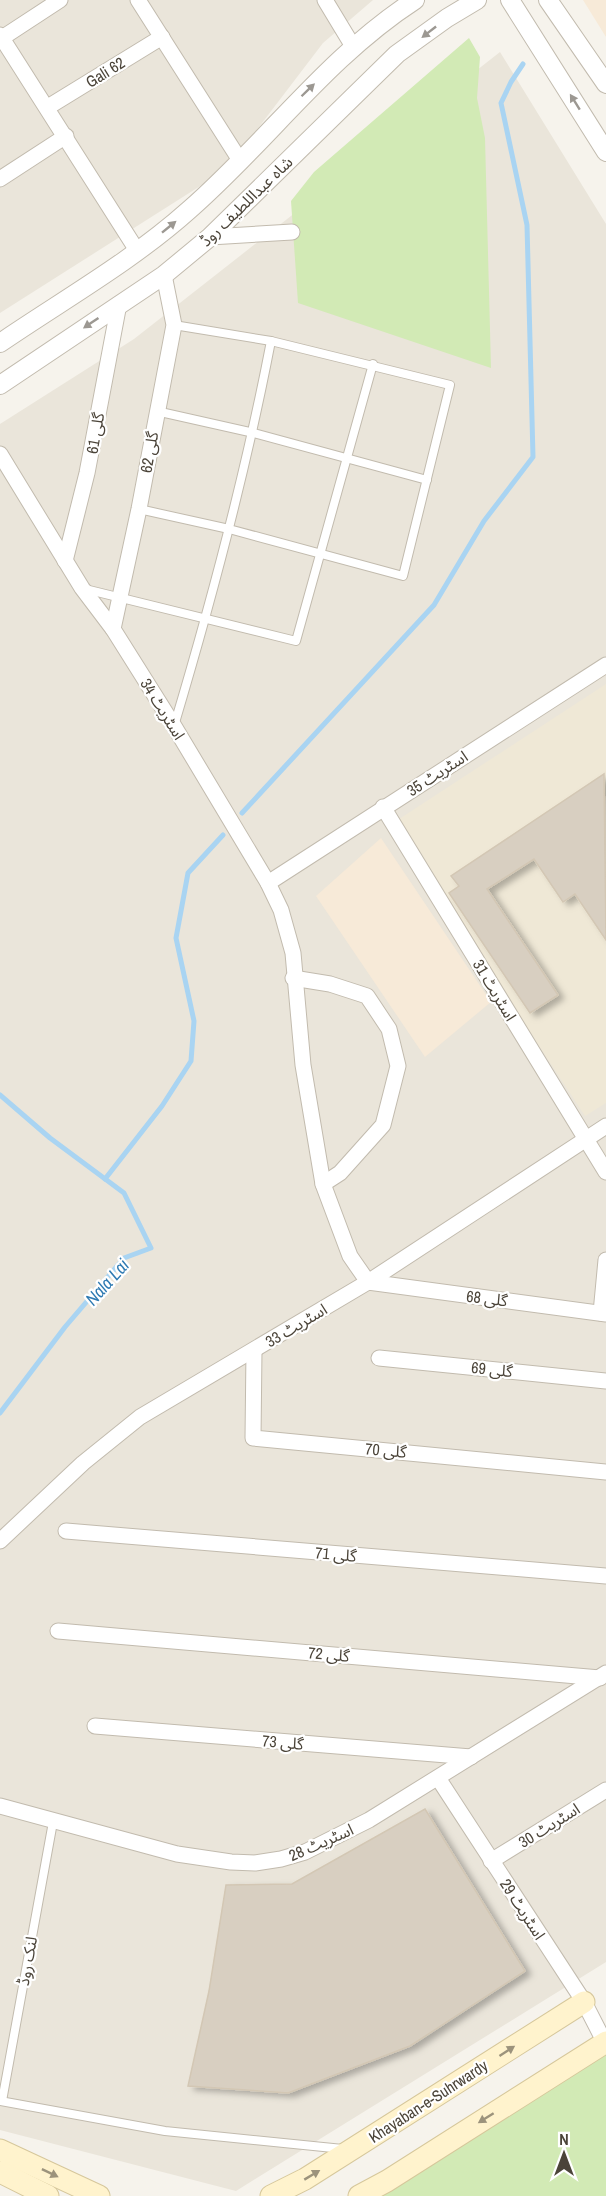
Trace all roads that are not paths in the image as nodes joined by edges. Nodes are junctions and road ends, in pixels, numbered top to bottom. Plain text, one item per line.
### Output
1 (60, 0) edge
2 (138, 0) edge
3 (325, 0) edge
4 (415, 0) edge
5 (477, 0) edge
6 (510, 0) edge
7 (548, 0) edge
8 (162, 37) junction
9 (3, 45) edge
10 (354, 48) junction
11 (606, 84) edge
12 (48, 107) junction
13 (66, 136) junction
14 (606, 152) edge
15 (241, 162) junction
16 (0, 179) edge
17 (292, 232) dead end
18 (210, 237) junction
19 (138, 252) junction
20 (164, 276) junction
21 (119, 304) junction
22 (174, 325) junction
23 (272, 341) junction
24 (0, 343) edge
25 (373, 364) junction
26 (0, 385) edge
27 (156, 411) junction
28 (254, 433) junction
29 (0, 454) edge
30 (348, 460) junction
31 (428, 480) junction
32 (139, 508) junction
33 (229, 529) junction
34 (321, 553) junction
35 (65, 561) junction
36 (82, 588) junction
37 (118, 596) junction
38 (206, 620) junction
39 (113, 629) junction
40 (606, 665) edge
41 (174, 726) junction
42 (383, 807) junction
43 (268, 883) junction
44 (293, 978) junction
45 (606, 1126) edge
46 (586, 1139) junction
47 (606, 1172) edge
48 (323, 1185) junction
49 (606, 1260) edge
50 (368, 1282) junction
51 (604, 1313) edge
52 (254, 1350) junction
53 (379, 1358) dead end
54 (606, 1381) edge
55 (606, 1472) edge
56 (66, 1532) dead end
57 (0, 1541) edge
58 (606, 1576) edge
59 (58, 1631) dead end
60 (603, 1676) edge
61 (95, 1726) dead end
62 (471, 1757) junction
63 (438, 1778) junction
64 (606, 1790) edge
65 (0, 1806) edge
66 (53, 1822) junction
67 (491, 1861) junction
68 (584, 2002) junction
69 (606, 2042) edge
70 (1, 2101) edge
71 (0, 2150) edge
72 (351, 2150) junction
73 (0, 2172) edge
74 (48, 2196) edge
75 (99, 2196) edge
76 (271, 2196) edge
77 (359, 2196) edge

1 - 9 street
2 - 8 street
3 - 10 street
4 - 10 street, شاہ عبداللطیف روڈ
5 -> 18 street, شاہ عبداللطیف روڈ
14 -> 6 street
7 - 11 street
8 - 12 street, Gali 62
8 - 15 street
9 - 12 street
15 -> 10 street, شاہ عبداللطیف روڈ
12 - 13 street
13 - 16 street
13 - 19 street
19 -> 15 street, شاہ عبداللطیف روڈ
17 - 18 street
18 - 20 street, شاہ عبداللطیف روڈ
19 - 24 street, شاہ عبداللطیف روڈ
20 - 21 street, شاہ عبداللطیف روڈ
20 - 22 street, گلی 62
21 -> 26 street, شاہ عبداللطیف روڈ
21 - 35 street, گلی 61
22 - 23 lane
22 - 27 street, گلی 62
23 - 25 lane
23 - 28 lane
25 - 30 lane
25 - 31 lane
27 - 28 lane
27 - 32 street, گلی 62
28 - 30 lane
28 - 33 lane
29 - 35 street, اسٹریٹ 34
30 - 31 lane
30 - 34 lane
31 - 34 lane
32 - 33 lane
32 - 37 street, گلی 62
33 - 34 lane
33 - 38 lane
34 - 38 lane
35 - 36 street, اسٹریٹ 34
36 - 37 lane
36 - 39 street, اسٹریٹ 34
37 - 38 lane
37 - 39 street, گلی 62
38 - 41 lane
39 - 41 street, اسٹریٹ 34
40 - 42 street, اسٹریٹ 35
41 - 43 street, اسٹریٹ 34
42 - 43 street, اسٹریٹ 35
42 - 46 street, اسٹریٹ 31
43 - 44 street, اسٹریٹ 34
44 - 48 street, اسٹریٹ 34
44 - 48 street
45 - 46 street, اسٹریٹ 33
46 - 47 street, اسٹریٹ 31
46 - 50 street, اسٹریٹ 33
48 - 50 street, اسٹریٹ 34
49 - 51 street
50 - 51 street, گلی 68
50 - 52 street, اسٹریٹ 33
52 - 55 street, گلی 70
52 - 57 street, اسٹریٹ 33
53 - 54 street, گلی 69
56 - 58 street, گلی 71
59 - 60 street, گلی 72
60 - 62 street, اسٹریٹ 28
61 - 62 street, گلی 73
62 - 63 street, اسٹریٹ 28
63 - 66 street, اسٹریٹ 28
63 - 67 street, اسٹریٹ 29
64 - 67 street, اسٹریٹ 30
65 - 66 street, اسٹریٹ 28
66 - 70 lane, لنک روڈ
67 - 68 street, اسٹریٹ 29
68 - 69 street, اسٹریٹ 29
72 -> 68 main road, Khayaban-e-Suhrwardy
69 -> 77 main road
70 - 72 lane
71 -> 75 main road
76 -> 72 main road, Khayaban-e-Suhrwardy
73 - 74 main road

